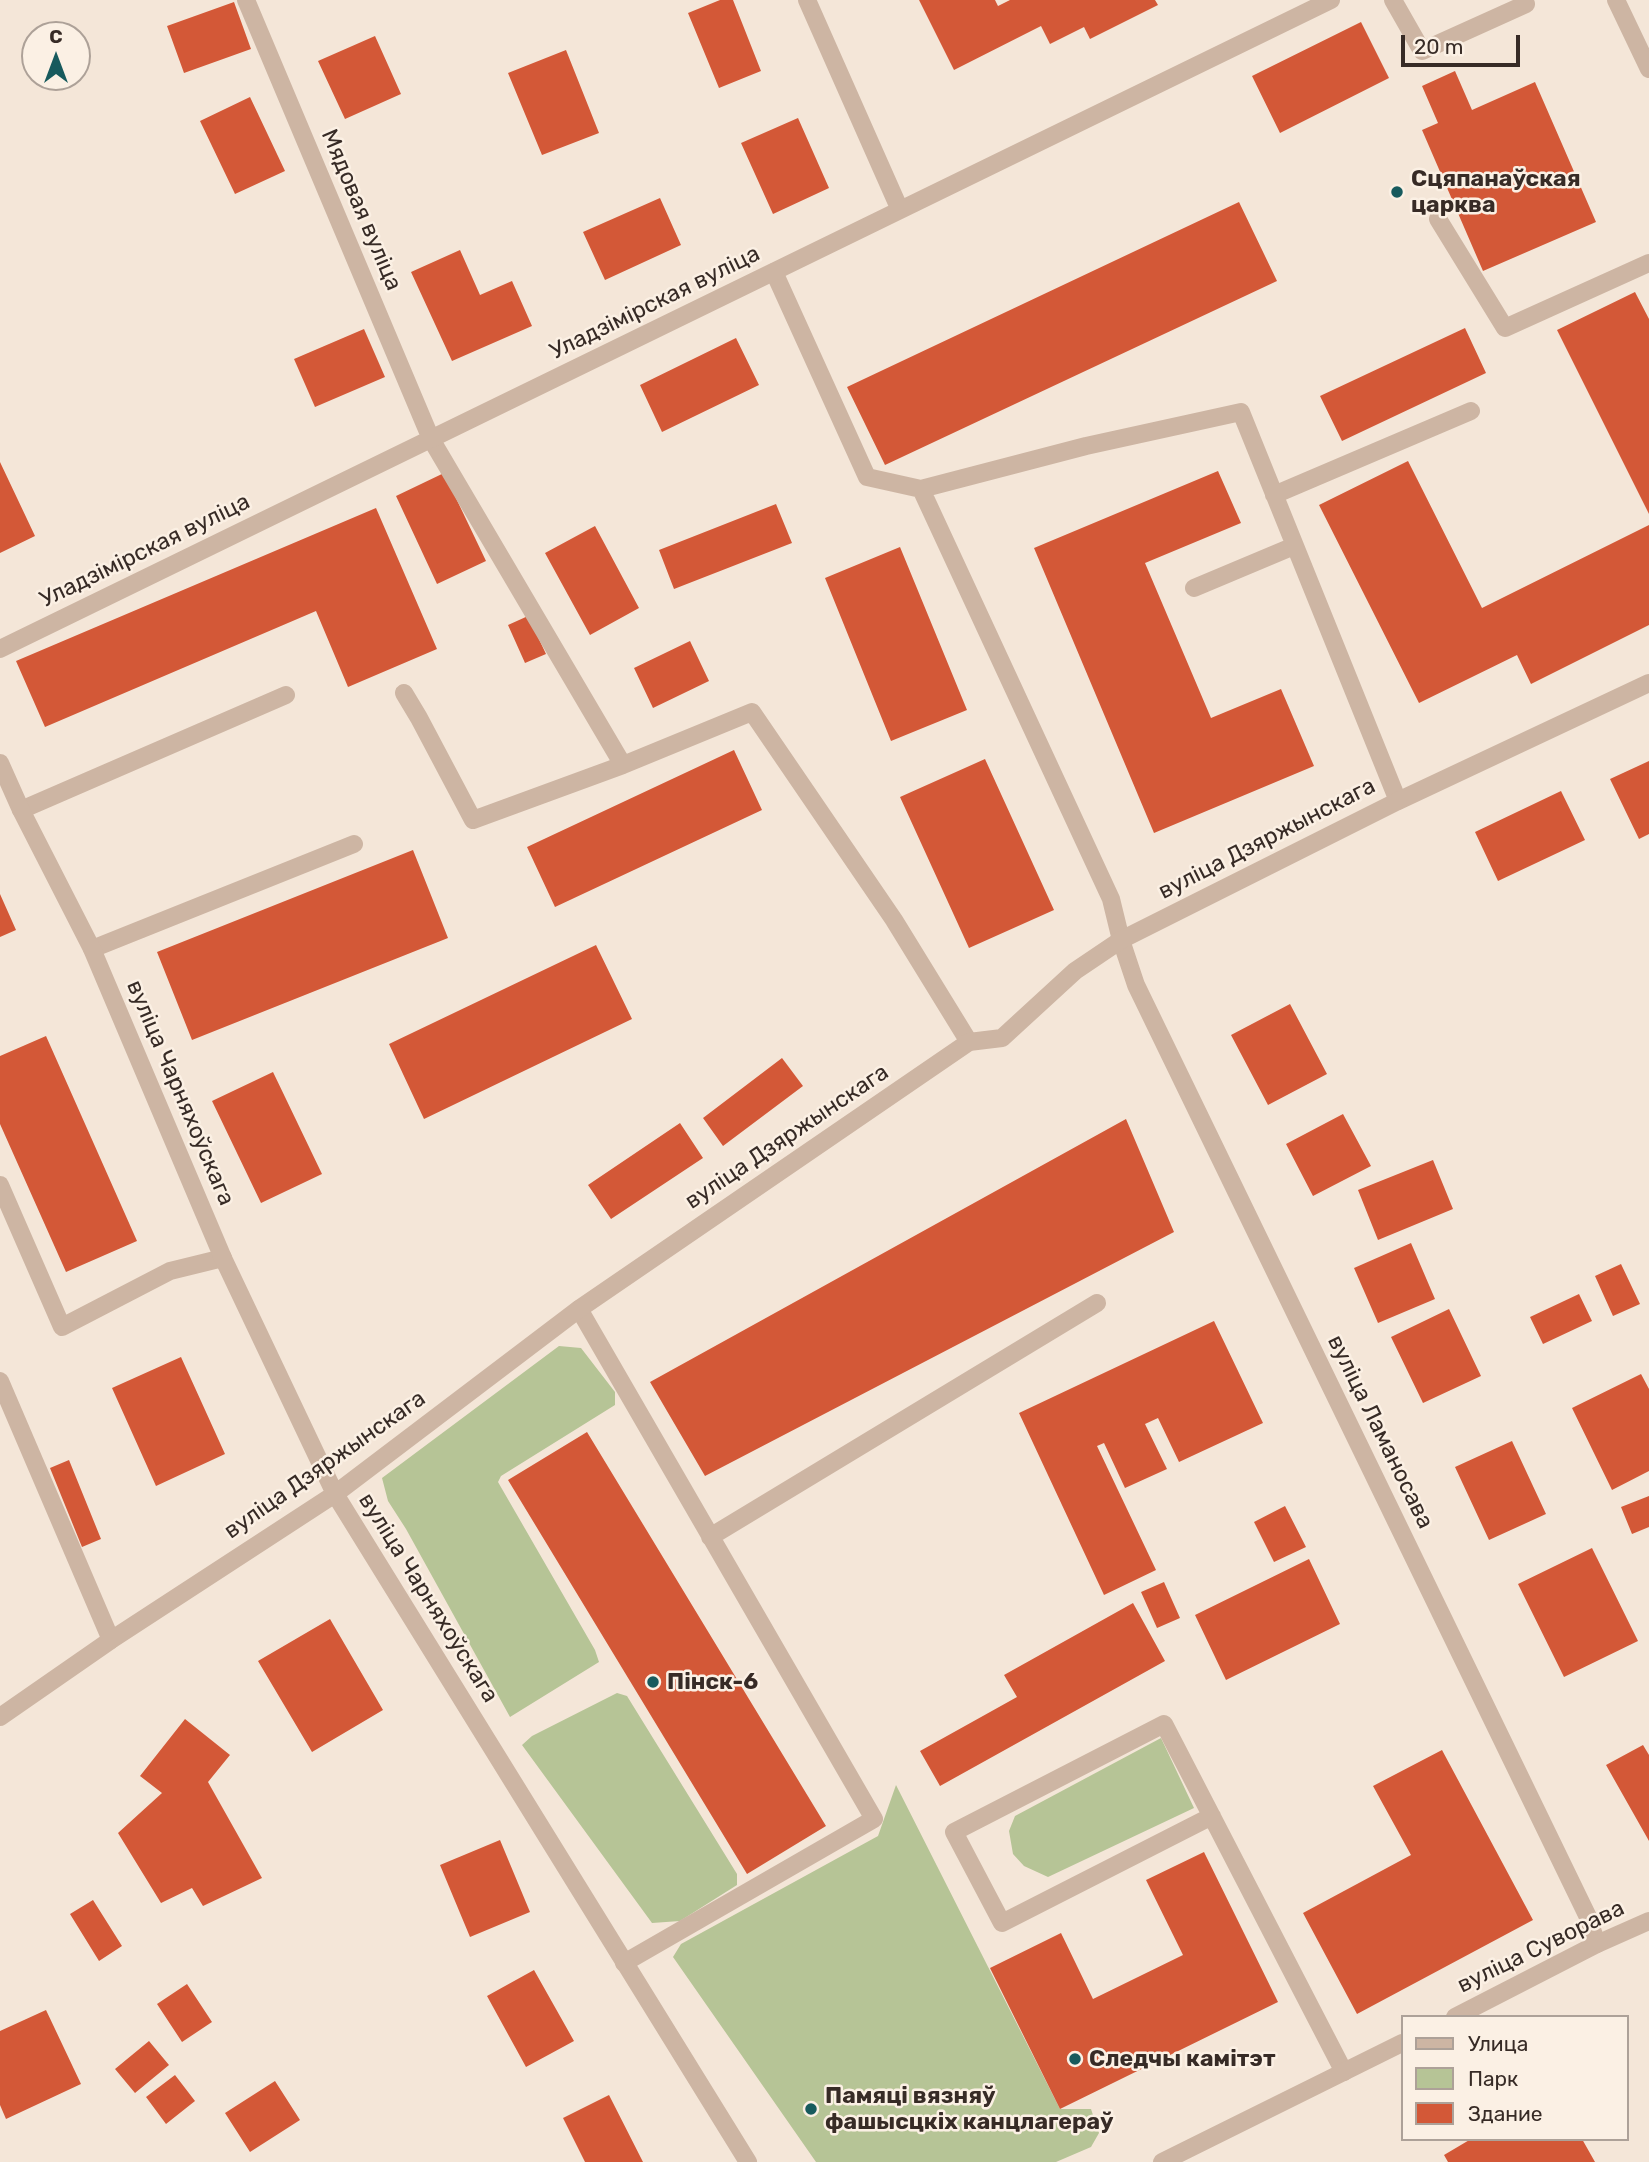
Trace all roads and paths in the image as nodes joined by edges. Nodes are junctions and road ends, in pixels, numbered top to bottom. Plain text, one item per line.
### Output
1 (246, 0) edge
2 (807, 0) edge
3 (1331, 0) edge
4 (1393, 0) edge
5 (1524, 0) edge
6 (1616, 0) edge
7 (1649, 69) edge
8 (900, 210) junction
9 (1438, 219) dead end
10 (1649, 263) edge
11 (774, 272) junction
12 (1471, 411) dead end
13 (431, 439) junction
14 (921, 489) junction
15 (1274, 495) junction
16 (1294, 545) junction
17 (1194, 588) dead end
18 (0, 649) edge
19 (1649, 683) edge
20 (404, 693) dead end
21 (286, 695) dead end
22 (0, 763) edge
23 (623, 765) junction
24 (1398, 801) junction
25 (21, 810) junction
26 (354, 844) dead end
27 (1121, 940) junction
28 (92, 949) junction
29 (969, 1042) junction
30 (0, 1185) edge
31 (223, 1258) junction
32 (1097, 1303) dead end
33 (579, 1309) junction
34 (0, 1381) edge
35 (335, 1493) junction
36 (710, 1536) junction
37 (111, 1640) junction
38 (0, 1717) edge
39 (1212, 1816) junction
40 (1649, 1921) edge
41 (1597, 1944) junction
42 (624, 1963) junction
43 (1459, 2015) edge
44 (1400, 2044) edge
45 (1344, 2072) junction
46 (748, 2162) edge
47 (1162, 2162) edge

1 - 13 street, Мядовая вуліца
2 - 8 street
3 - 8 street, Уладзімірская вуліца
4 - 5 street
6 - 7 street
8 - 11 street, Уладзімірская вуліца
9 - 10 street
11 - 13 street, Уладзімірская вуліца
11 - 14 street
12 - 15 street
13 - 18 street, Уладзімірская вуліца
13 - 23 street, Мядовая вуліца
14 - 15 street
14 - 27 street, вуліца Ламаносава
15 - 16 street
16 - 17 street
16 - 24 street
19 - 24 street, вуліца Дзяржынскага
20 - 23 street
21 - 25 street
22 - 25 street, вуліца Чарняхоўскага
23 - 29 street
24 - 27 street, вуліца Дзяржынскага
25 - 28 street, вуліца Чарняхоўскага
26 - 28 street
27 - 29 street, вуліца Дзяржынскага
27 - 41 street, вуліца Ламаносава
28 - 31 street, вуліца Чарняхоўскага
29 - 33 street, вуліца Дзяржынскага
30 - 31 street
31 - 35 street, вуліца Чарняхоўскага
32 - 36 street
33 - 35 street, вуліца Дзяржынскага
33 - 36 street
34 - 37 street
35 - 37 street, вуліца Дзяржынскага
35 - 42 street, вуліца Чарняхоўскага
36 - 42 street
37 - 38 street, вуліца Дзяржынскага
39 - 39 street
39 - 45 street
40 - 41 street, вуліца Суворава
41 - 43 street, вуліца Суворава
42 - 46 street, вуліца Чарняхоўскага
44 - 45 street
45 - 47 street

